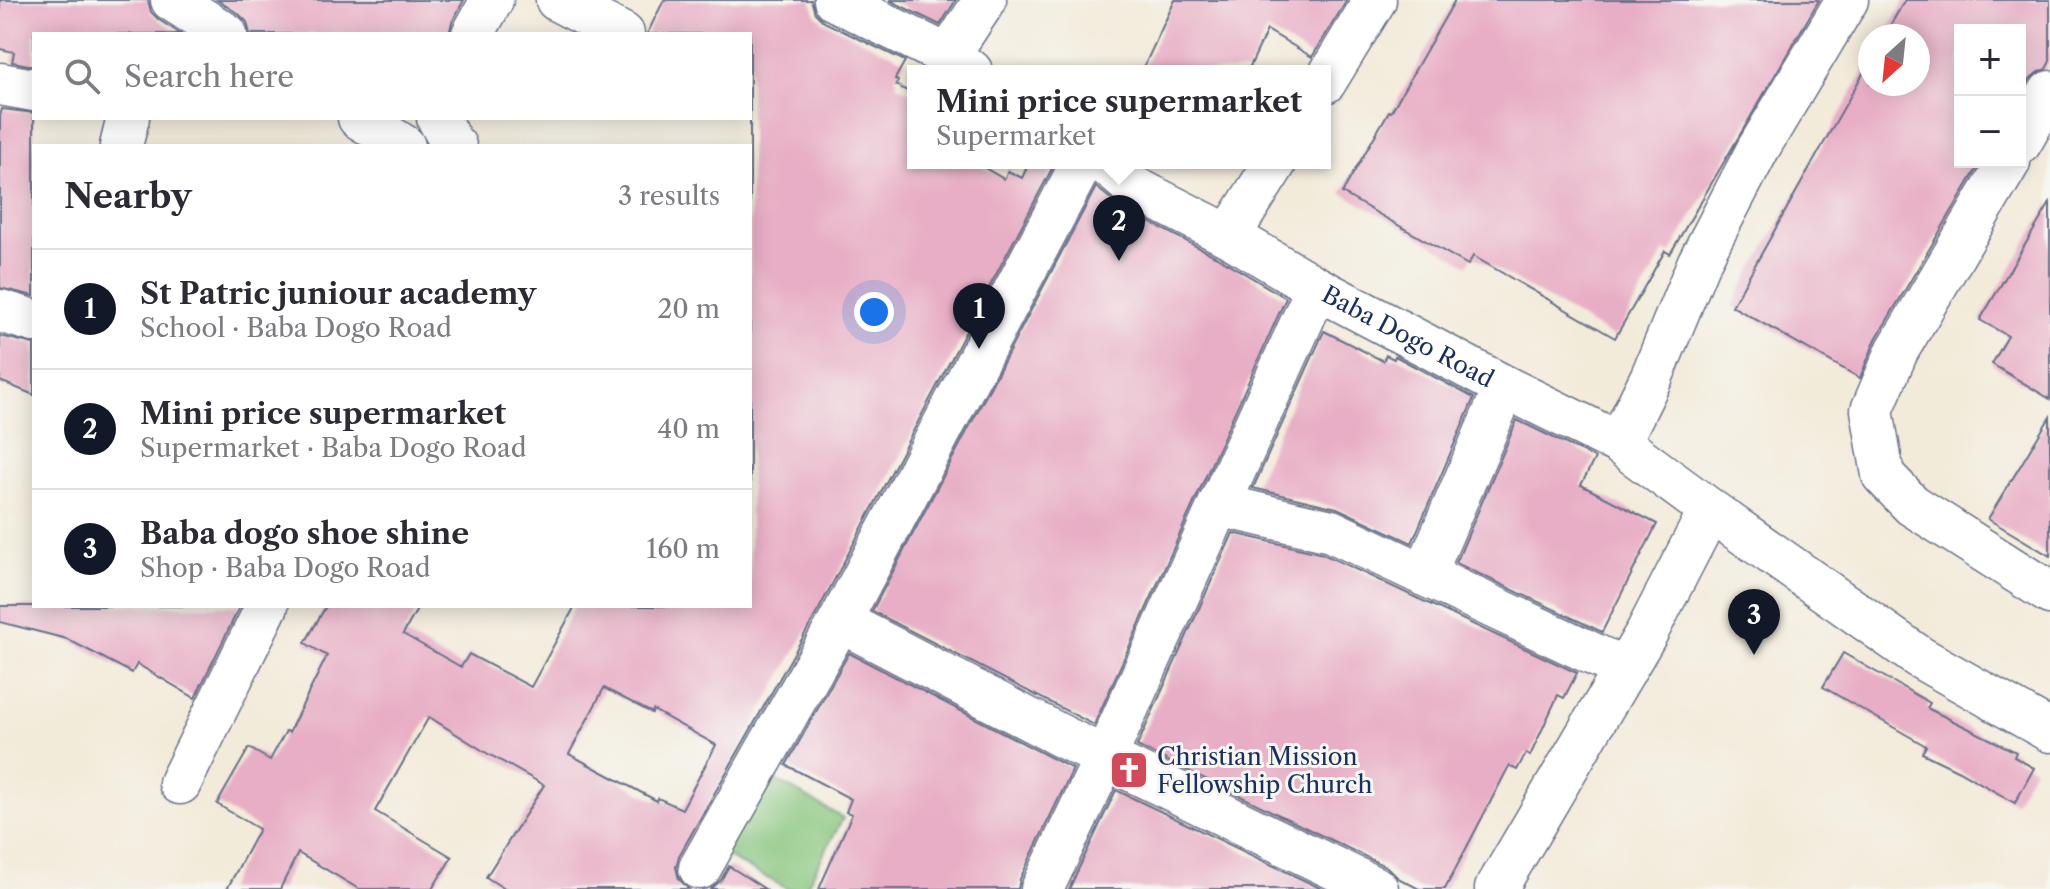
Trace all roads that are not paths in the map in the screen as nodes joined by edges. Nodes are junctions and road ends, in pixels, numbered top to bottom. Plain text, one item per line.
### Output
1 (152, 0) edge
2 (172, 0) edge
3 (492, 0) edge
4 (557, 0) edge
5 (835, 0) edge
6 (985, 0) edge
7 (1375, 0) edge
8 (1847, 0) edge
9 (171, 32) edge
10 (223, 32) edge
11 (474, 32) edge
12 (619, 32) edge
13 (960, 63) edge
14 (1331, 72) edge
15 (0, 84) edge
16 (32, 90) edge
17 (2050, 92) edge
18 (128, 120) edge
19 (362, 120) edge
20 (428, 120) edge
21 (439, 120) edge
22 (2026, 133) edge
23 (122, 144) edge
24 (401, 144) edge
25 (419, 144) edge
26 (452, 144) edge
27 (2005, 168) edge
28 (1079, 169) edge
29 (1112, 169) edge
30 (1271, 169) edge
31 (1229, 236) junction
32 (1317, 288) junction
33 (0, 311) edge
34 (32, 320) edge
35 (1505, 387) junction
36 (1619, 443) junction
37 (1219, 505) junction
38 (1710, 510) junction
39 (1425, 574) junction
40 (2050, 593) edge
41 (266, 608) edge
42 (840, 621) junction
43 (1625, 669) junction
44 (2050, 731) edge
45 (1105, 758) junction
46 (180, 783) dead end
47 (700, 868) dead end
48 (1042, 889) edge
49 (1377, 889) edge
50 (1496, 889) edge

1 - 9 street
2 - 10 street
3 - 11 street
4 - 12 street
5 - 13 street
6 - 13 street
7 - 14 street
8 - 36 street
15 - 16 street
17 - 22 street
18 - 23 street
19 - 24 street
20 - 25 street
21 - 26 street
27 - 40 street
28 - 42 street
29 - 31 street, Baba Dogo Road
30 - 31 street
31 - 32 street, Baba Dogo Road
32 - 35 street, Baba Dogo Road
32 - 37 street
33 - 34 street
35 - 36 street, Baba Dogo Road
35 - 39 street
36 - 38 street, Baba Dogo Road
37 - 39 street
37 - 45 street
38 - 43 street
38 - 44 street, Baba Dogo Road
39 - 43 street
41 - 46 street
42 - 45 street
42 - 47 street
43 - 50 street
45 - 48 street
45 - 49 street

